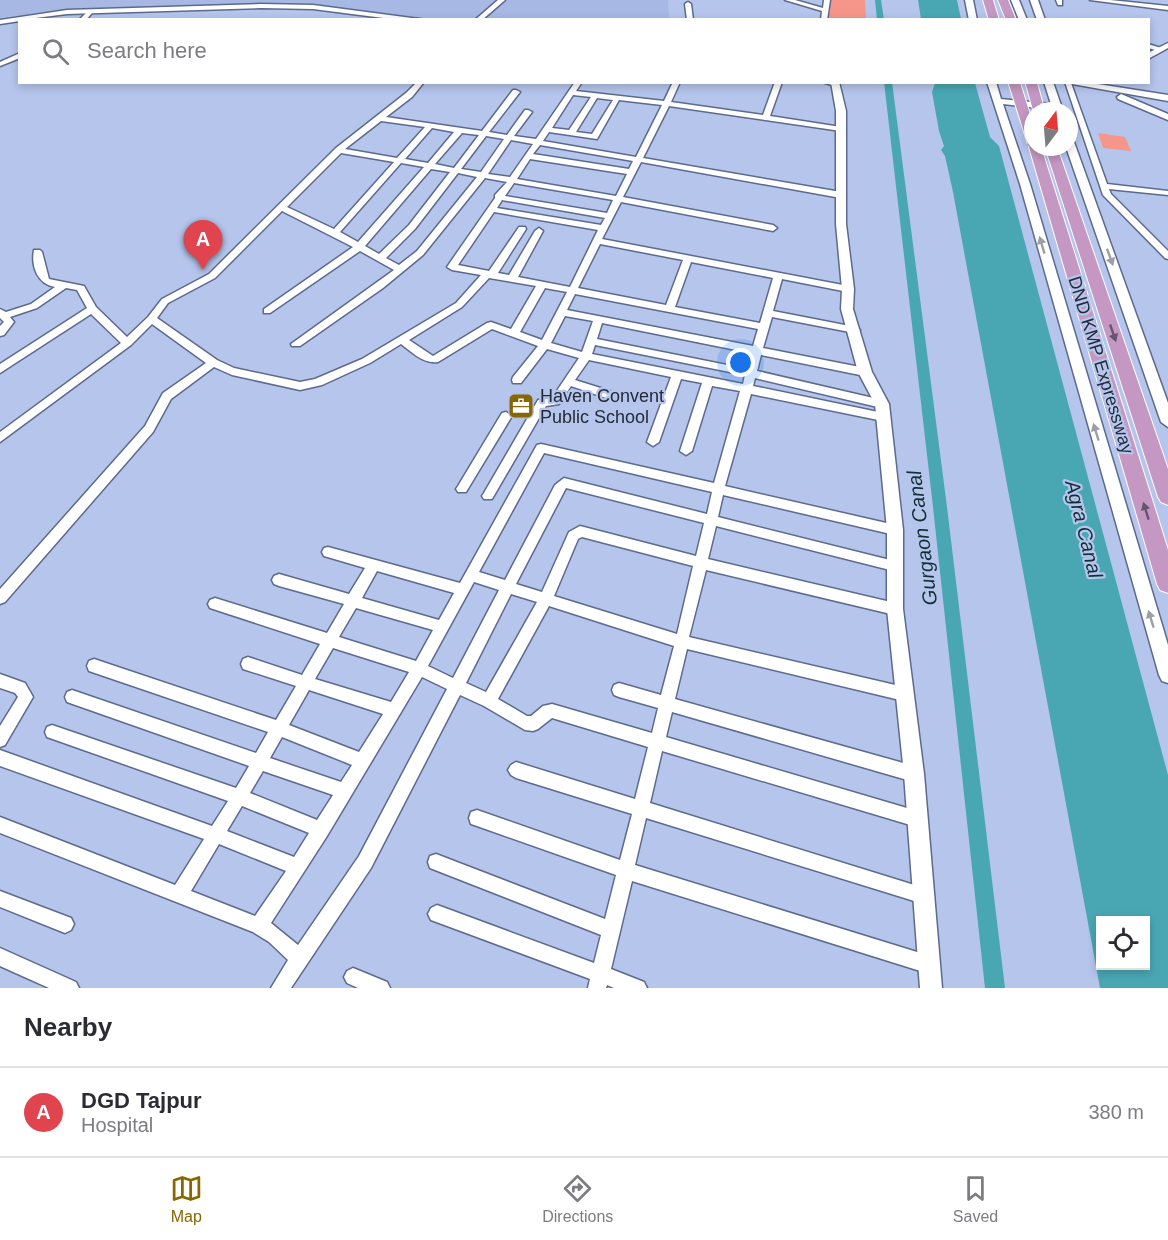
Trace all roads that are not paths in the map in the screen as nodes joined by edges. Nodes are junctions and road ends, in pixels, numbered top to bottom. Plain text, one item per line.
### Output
1 (502, 0) edge
2 (788, 0) edge
3 (827, 0) edge
4 (969, 0) edge
5 (988, 0) edge
6 (1004, 0) edge
7 (1015, 0) edge
8 (1034, 0) edge
9 (1092, 0) edge
10 (688, 4) dead end
11 (1168, 8) edge
12 (825, 10) junction
13 (86, 16) edge
14 (30, 18) edge
15 (56, 18) edge
16 (380, 18) edge
17 (405, 18) edge
18 (480, 18) edge
19 (690, 18) edge
20 (824, 18) edge
21 (973, 18) edge
22 (993, 18) edge
23 (1010, 18) edge
24 (1022, 18) edge
25 (1040, 18) edge
26 (18, 20) edge
27 (18, 21) edge
28 (0, 23) edge
29 (1168, 45) edge
30 (1150, 46) edge
31 (1159, 49) junction
32 (18, 56) edge
33 (1150, 56) edge
34 (0, 64) edge
35 (419, 84) edge
36 (578, 84) edge
37 (676, 84) edge
38 (778, 84) edge
39 (832, 84) edge
40 (988, 84) edge
41 (1015, 84) edge
42 (1032, 84) edge
43 (1048, 84) edge
44 (1067, 84) edge
45 (1078, 84) edge
46 (1104, 86) edge
47 (516, 92) dead end
48 (571, 93) junction
49 (595, 96) junction
50 (617, 98) junction
51 (1168, 98) edge
52 (997, 101) junction
53 (1037, 102) edge
54 (1054, 102) edge
55 (666, 103) junction
56 (1024, 105) edge
57 (528, 112) dead end
58 (1024, 113) edge
59 (1168, 117) edge
60 (379, 118) junction
61 (766, 118) junction
62 (430, 126) junction
63 (546, 129) junction
64 (841, 129) junction
65 (459, 131) junction
66 (571, 133) junction
67 (484, 134) junction
68 (509, 138) junction
69 (537, 142) junction
70 (339, 150) junction
71 (528, 156) junction
72 (1038, 156) edge
73 (1054, 156) edge
74 (1074, 156) edge
75 (638, 159) junction
76 (399, 161) junction
77 (430, 166) junction
78 (455, 171) junction
79 (632, 172) junction
80 (482, 176) junction
81 (510, 180) junction
82 (1104, 186) junction
83 (1168, 192) edge
84 (841, 195) junction
85 (498, 197) junction
86 (619, 199) junction
87 (280, 207) junction
88 (490, 209) junction
89 (610, 216) junction
90 (604, 228) junction
91 (773, 228) dead end
92 (522, 229) dead end
93 (539, 231) dead end
94 (334, 233) junction
95 (597, 241) junction
96 (358, 247) junction
97 (38, 252) dead end
98 (1168, 256) edge
99 (379, 258) junction
100 (688, 258) junction
101 (401, 270) junction
102 (489, 276) junction
103 (778, 276) junction
104 (511, 280) junction
105 (64, 285) junction
106 (541, 286) junction
107 (848, 289) junction
108 (572, 292) junction
109 (92, 309) junction
110 (669, 309) junction
111 (267, 311) dead end
112 (562, 312) junction
113 (767, 313) junction
114 (2, 314) edge
115 (151, 319) junction
116 (599, 319) junction
117 (763, 327) junction
118 (855, 330) junction
119 (0, 333) edge
120 (514, 333) junction
121 (402, 340) junction
122 (592, 341) junction
123 (127, 343) junction
124 (296, 344) dead end
125 (545, 345) junction
126 (757, 351) junction
127 (586, 356) junction
128 (213, 363) junction
129 (0, 369) edge
130 (865, 372) junction
131 (751, 373) junction
132 (677, 375) junction
133 (517, 380) dead end
134 (567, 381) junction
135 (708, 381) junction
136 (746, 389) junction
137 (606, 394) dead end
138 (883, 411) junction
139 (506, 416) dead end
140 (1168, 422) edge
141 (0, 438) edge
142 (653, 442) dead end
143 (686, 451) dead end
144 (719, 488) junction
145 (462, 489) dead end
146 (488, 496) dead end
147 (1168, 497) edge
148 (711, 520) junction
149 (895, 530) junction
150 (328, 552) dead end
151 (701, 563) junction
152 (373, 566) junction
153 (894, 566) junction
154 (470, 575) junction
155 (1165, 575) edge
156 (279, 580) dead end
157 (510, 587) junction
158 (462, 588) junction
159 (0, 598) edge
160 (546, 599) junction
161 (353, 602) junction
162 (215, 604) dead end
163 (895, 609) junction
164 (442, 627) junction
165 (330, 640) junction
166 (682, 642) junction
167 (248, 664) dead end
168 (94, 666) dead end
169 (419, 669) junction
170 (1168, 675) edge
171 (0, 681) edge
172 (305, 682) junction
173 (456, 686) junction
174 (619, 690) dead end
175 (904, 694) junction
176 (72, 697) dead end
177 (489, 701) junction
178 (666, 704) junction
179 (393, 710) junction
180 (278, 728) junction
181 (52, 732) dead end
182 (0, 740) edge
183 (655, 742) junction
184 (0, 758) edge
185 (260, 761) junction
186 (362, 761) junction
187 (516, 770) dead end
188 (914, 774) junction
189 (345, 791) junction
190 (239, 797) junction
191 (641, 809) junction
192 (477, 818) dead end
193 (917, 819) junction
194 (0, 825) edge
195 (321, 830) junction
196 (216, 835) junction
197 (436, 861) dead end
198 (298, 867) junction
199 (627, 871) junction
200 (177, 896) junction
201 (924, 896) junction
202 (0, 898) edge
203 (437, 914) dead end
204 (65, 924) dead end
205 (259, 926) junction
206 (612, 930) junction
207 (0, 957) edge
208 (300, 959) junction
209 (930, 965) junction
210 (353, 977) dead end
211 (598, 981) edge
212 (70, 988) edge
213 (280, 988) edge
214 (381, 988) edge
215 (638, 988) edge
216 (932, 988) edge

1 - 18 street
2 - 12 street
3 - 12 street
4 - 21 street
5 - 22 highway
6 - 23 highway
7 - 24 street
8 - 25 street
9 - 11 street
10 - 19 street
12 - 20 street
13 - 15 street
13 - 16 street
14 - 17 street
26 - 28 street
27 - 28 street
29 - 31 street
30 - 31 street
31 - 33 street
32 - 34 street
35 - 60 street
36 - 48 street
37 - 55 street
38 - 61 street
39 - 64 street
40 - 52 street
41 - 58 highway, bridge
42 - 53 highway, bridge
43 - 54 street
44 - 82 street
45 - 46 street
46 - 51 street
46 - 59 street
47 - 67 street
48 - 49 street
48 - 63 street
49 - 50 street
49 - 66 street
50 - 55 street
50 - 66 street
52 - 56 street
170 -> 52 street
55 - 61 street
55 - 75 street
57 - 68 street
60 - 62 street
60 - 70 street
61 - 64 street
62 - 65 street
62 - 76 street
63 - 66 street
63 - 69 street
64 - 84 street
65 - 67 street
65 - 77 street
67 - 68 street
67 - 78 street
68 - 69 street
68 - 80 street
69 - 71 street
69 - 75 street
70 - 76 street
70 - 87 street
71 - 79 street
71 - 81 street
155 -> 72 highway, DND KMP Expressway
73 -> 147 highway, DND KMP Expressway
74 -> 140 street
75 - 79 street
75 - 84 street
76 - 77 street
76 - 94 street
77 - 78 street
77 - 96 street
78 - 80 street
78 - 99 street
79 - 86 street
80 - 81 street
80 - 101 street
81 - 85 street
81 - 86 street
82 - 83 street
82 - 98 street
84 - 107 street
85 - 88 street
85 - 89 street
86 - 89 street
86 - 91 street
87 - 94 street
87 - 115 street
88 - 90 street
88 - 102 street
89 - 90 street
90 - 95 street
92 - 102 street
93 - 104 street
94 - 96 street
95 - 100 street
95 - 108 street
96 - 99 street
96 - 111 street
97 - 105 street
99 - 101 street
100 - 103 street
100 - 110 street
101 - 124 street
102 - 104 street
102 - 121 street
103 - 107 street
103 - 113 street
104 - 106 street
105 - 109 street
105 - 114 street
106 - 108 street
106 - 120 street
107 - 118 street
108 - 110 street
108 - 112 street
109 - 123 street
109 - 129 street
110 - 117 street
112 - 116 street
112 - 125 street
113 - 117 street
113 - 118 street
114 - 119 street
115 - 123 street
115 - 128 street
116 - 122 street
116 - 126 street
117 - 126 street
118 - 130 street
120 - 121 street
120 - 125 street
121 - 128 street
122 - 127 street
122 - 131 street
123 - 141 street
125 - 127 street
125 - 133 street
126 - 130 street
126 - 131 street
127 - 132 street
127 - 134 street
128 - 159 street
130 - 138 street
131 - 136 street
131 - 138 street
132 - 135 street
132 - 142 street
134 - 137 street
134 - 146 street
135 - 136 street
135 - 143 street
136 - 138 street
136 - 144 street
138 - 149 street
139 - 145 street
144 - 148 street
144 - 149 street
144 - 154 street
148 - 151 street
148 - 153 street
148 - 157 street
149 - 153 street
150 - 152 street
151 - 160 street
151 - 163 street
151 - 166 street
152 - 158 street
152 - 161 street
153 - 163 street
154 - 157 street
154 - 158 street
156 - 161 street
157 - 160 street
157 - 173 street
158 - 164 street
160 - 166 street
160 - 177 street
161 - 164 street
161 - 165 street
162 - 165 street
163 - 175 street
164 - 169 street
165 - 169 street
165 - 172 street
166 - 175 street
166 - 178 street
167 - 172 street
168 - 180 street
169 - 173 street
169 - 179 street
171 - 182 street
172 - 179 street
172 - 180 street
173 - 177 street
173 - 208 street
174 - 178 street
175 - 188 street
176 - 185 street
177 - 183 street
178 - 183 street
178 - 188 street
179 - 186 street
180 - 185 street
180 - 186 street
181 - 190 street
183 - 191 street
183 - 193 street
184 - 196 street
185 - 189 street
185 - 190 street
186 - 189 street
187 - 191 street
188 - 193 street
189 - 195 street
190 - 195 street
190 - 196 street
191 - 199 street
191 - 201 street
192 - 199 street
193 - 201 street
194 - 200 street
195 - 198 street
196 - 198 street
196 - 200 street
197 - 206 street
198 - 205 street
199 - 206 street
199 - 209 street
200 - 205 street
201 - 209 street
202 - 204 street
203 - 211 street
205 - 208 street
206 - 211 street
207 - 212 street
208 - 213 street
209 - 216 street
210 - 214 street
211 - 215 street

